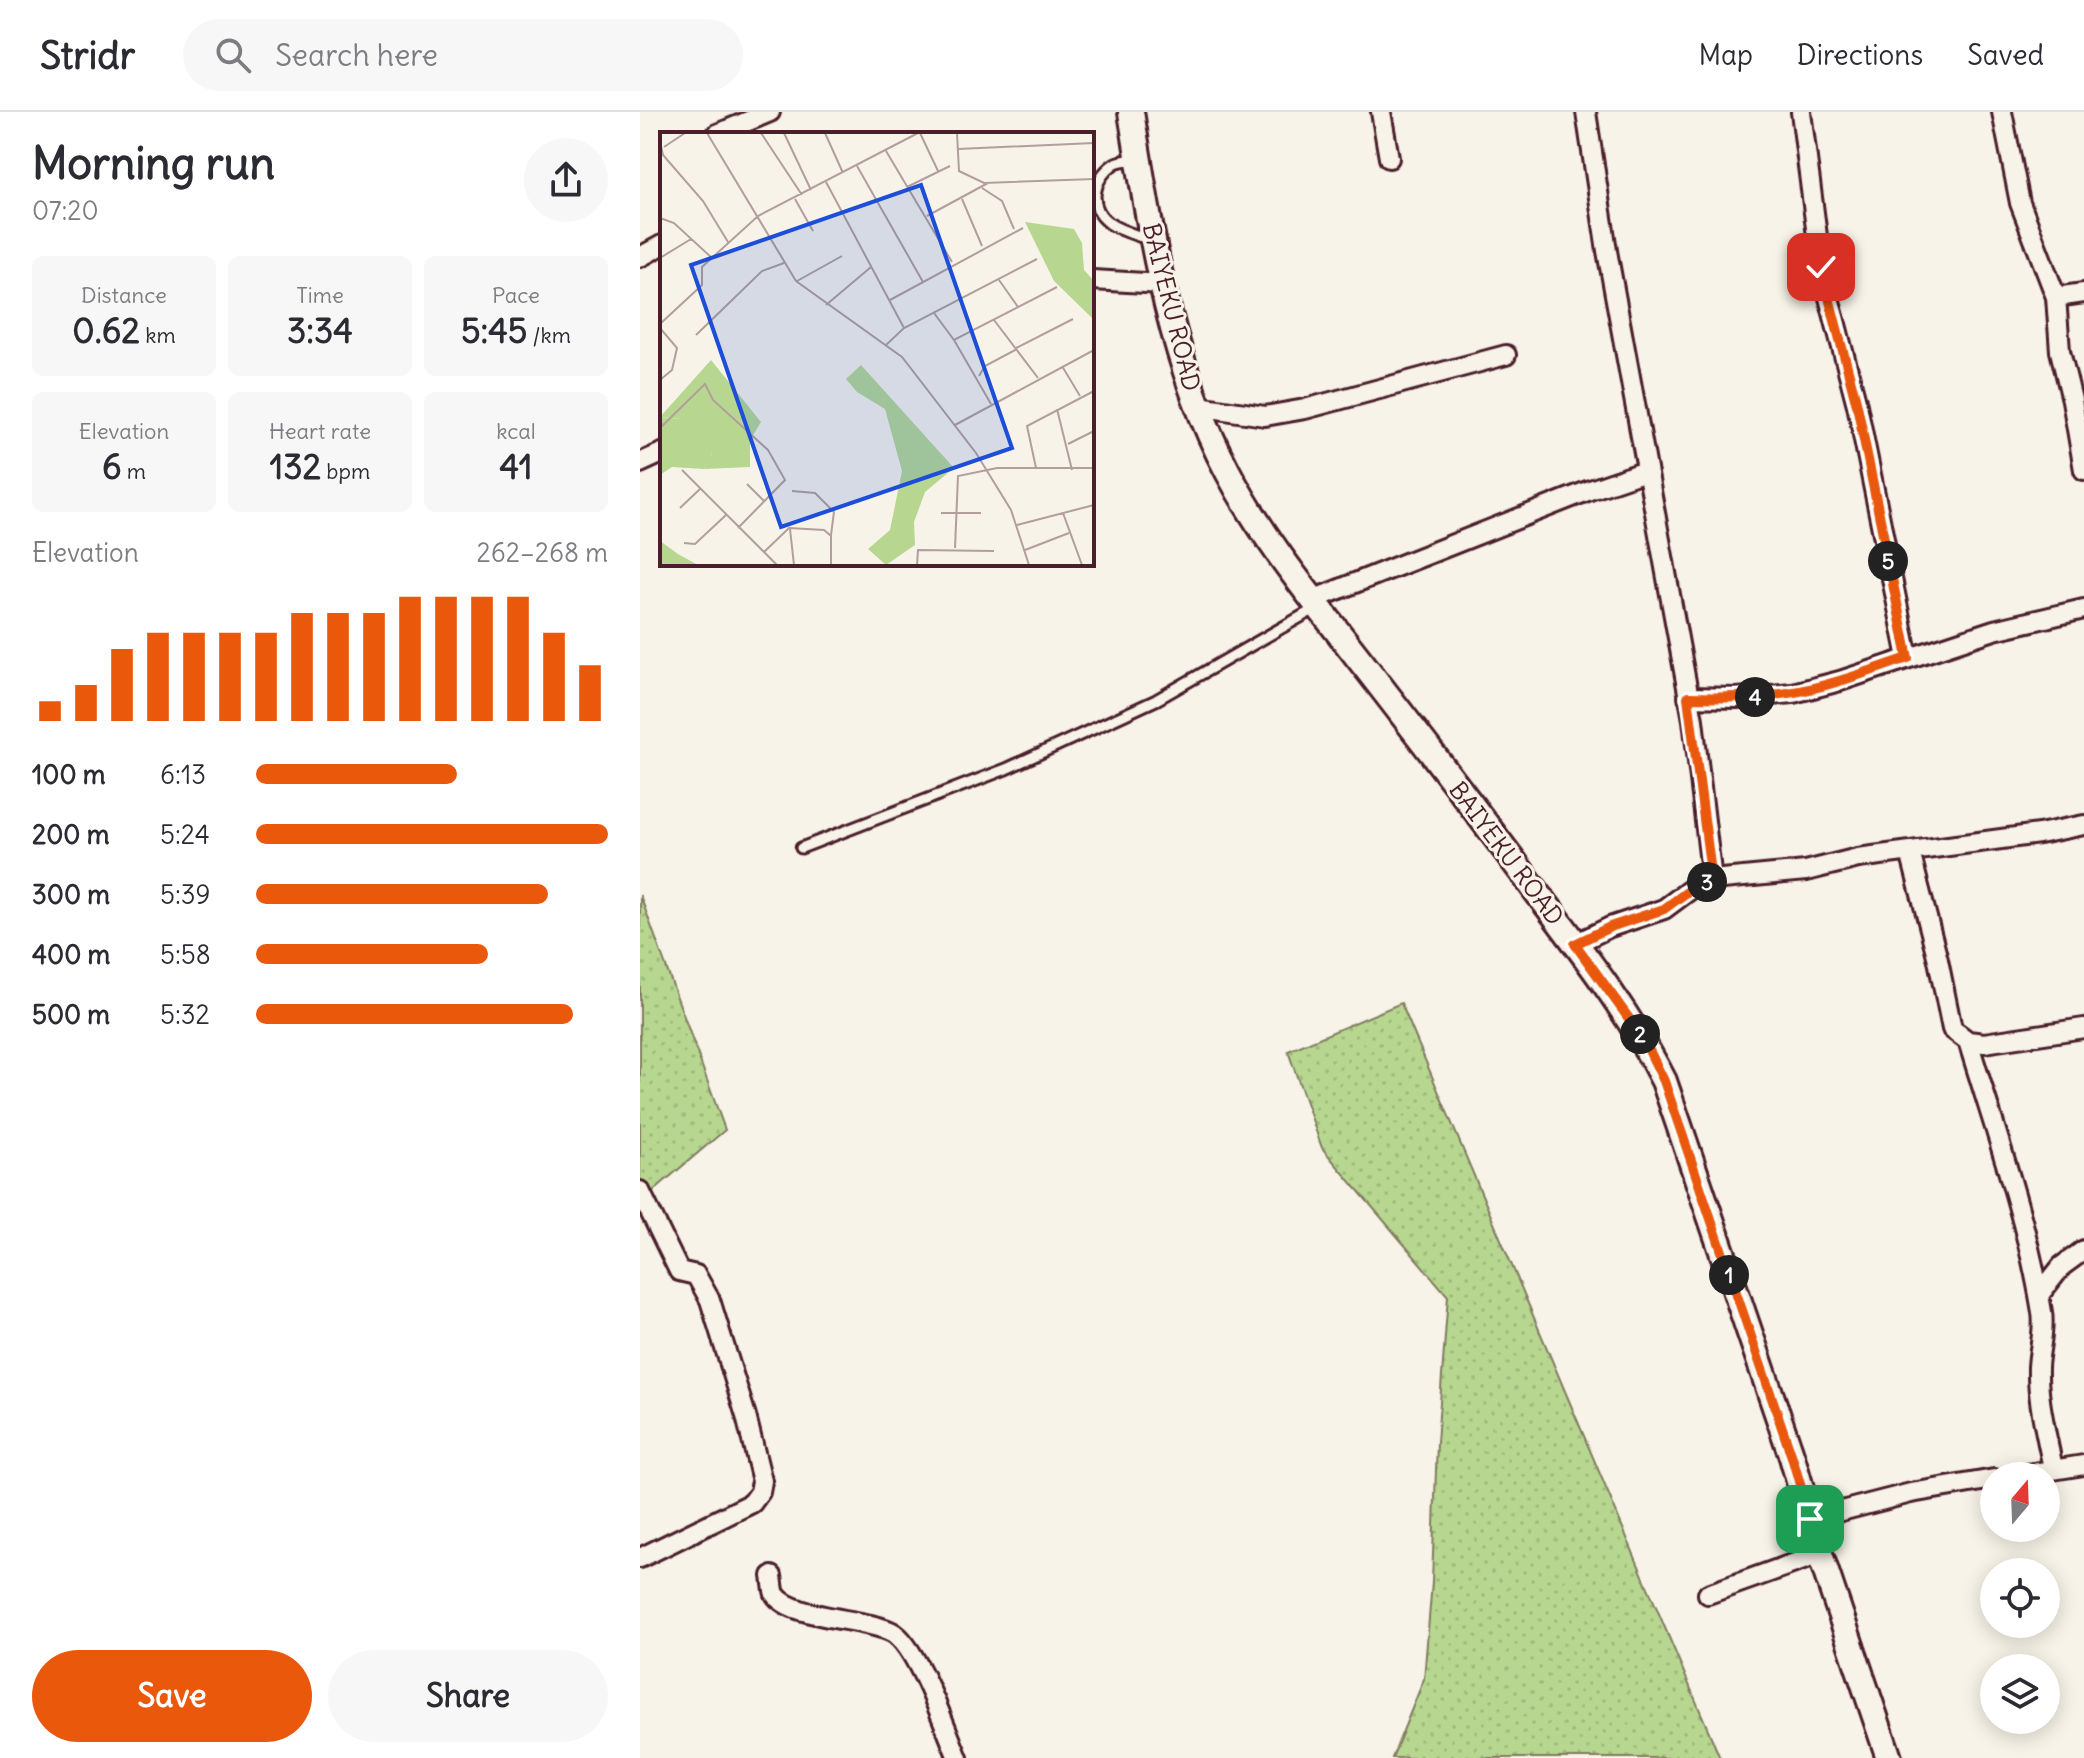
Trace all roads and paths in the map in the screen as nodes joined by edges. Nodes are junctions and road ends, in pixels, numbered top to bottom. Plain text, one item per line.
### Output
1 (769, 112) edge
2 (1131, 112) edge
3 (1381, 112) edge
4 (1586, 112) edge
5 (1801, 112) edge
6 (2002, 112) edge
7 (722, 132) edge
8 (1389, 158) dead end
9 (1139, 159) junction
10 (1153, 241) junction
11 (660, 246) edge
12 (640, 257) edge
13 (1094, 280) edge
14 (1163, 284) junction
15 (2084, 293) edge
16 (2056, 297) junction
17 (1506, 355) dead end
18 (1198, 406) junction
19 (660, 454) edge
20 (640, 463) edge
21 (2084, 470) edge
22 (1646, 471) junction
23 (1315, 603) junction
24 (2084, 609) edge
25 (1908, 658) junction
26 (1688, 697) junction
27 (2084, 825) edge
28 (801, 848) dead end
29 (1910, 852) junction
30 (1712, 880) junction
31 (1575, 944) junction
32 (2084, 1028) edge
33 (1968, 1041) junction
34 (640, 1191) edge
35 (2084, 1250) edge
36 (2039, 1295) junction
37 (2052, 1462) edge
38 (2084, 1465) edge
39 (2060, 1468) edge
40 (1980, 1481) edge
41 (1810, 1519) junction
42 (1820, 1554) junction
43 (640, 1558) edge
44 (772, 1576) dead end
45 (1708, 1594) dead end
46 (958, 1758) edge
47 (1889, 1758) edge

1 - 7 street
2 - 9 main road, BAIYEKU ROAD
3 - 8 street
4 - 22 street
5 - 25 street
6 - 16 street
9 - 10 main road, BAIYEKU ROAD
9 - 10 lane
10 - 14 main road, BAIYEKU ROAD
11 - 12 street
13 - 14 street
14 - 18 main road, BAIYEKU ROAD
15 - 16 street
16 - 21 street
17 - 18 street
18 - 23 main road, BAIYEKU ROAD
19 - 20 street
22 - 23 street
22 - 26 street
23 - 28 lane
23 - 31 main road, BAIYEKU ROAD
24 - 25 street
25 - 26 street
26 - 30 street
27 - 29 street
29 - 30 street
29 - 33 street
30 - 31 street
31 - 41 main road, BAIYEKU ROAD
32 - 33 street
33 - 36 street
34 - 43 street
35 - 36 street
36 - 37 street
38 - 39 street
40 - 41 street
41 - 42 main road, BAIYEKU ROAD
42 - 45 street
42 - 47 main road, BAIYEKU ROAD
44 - 46 street

